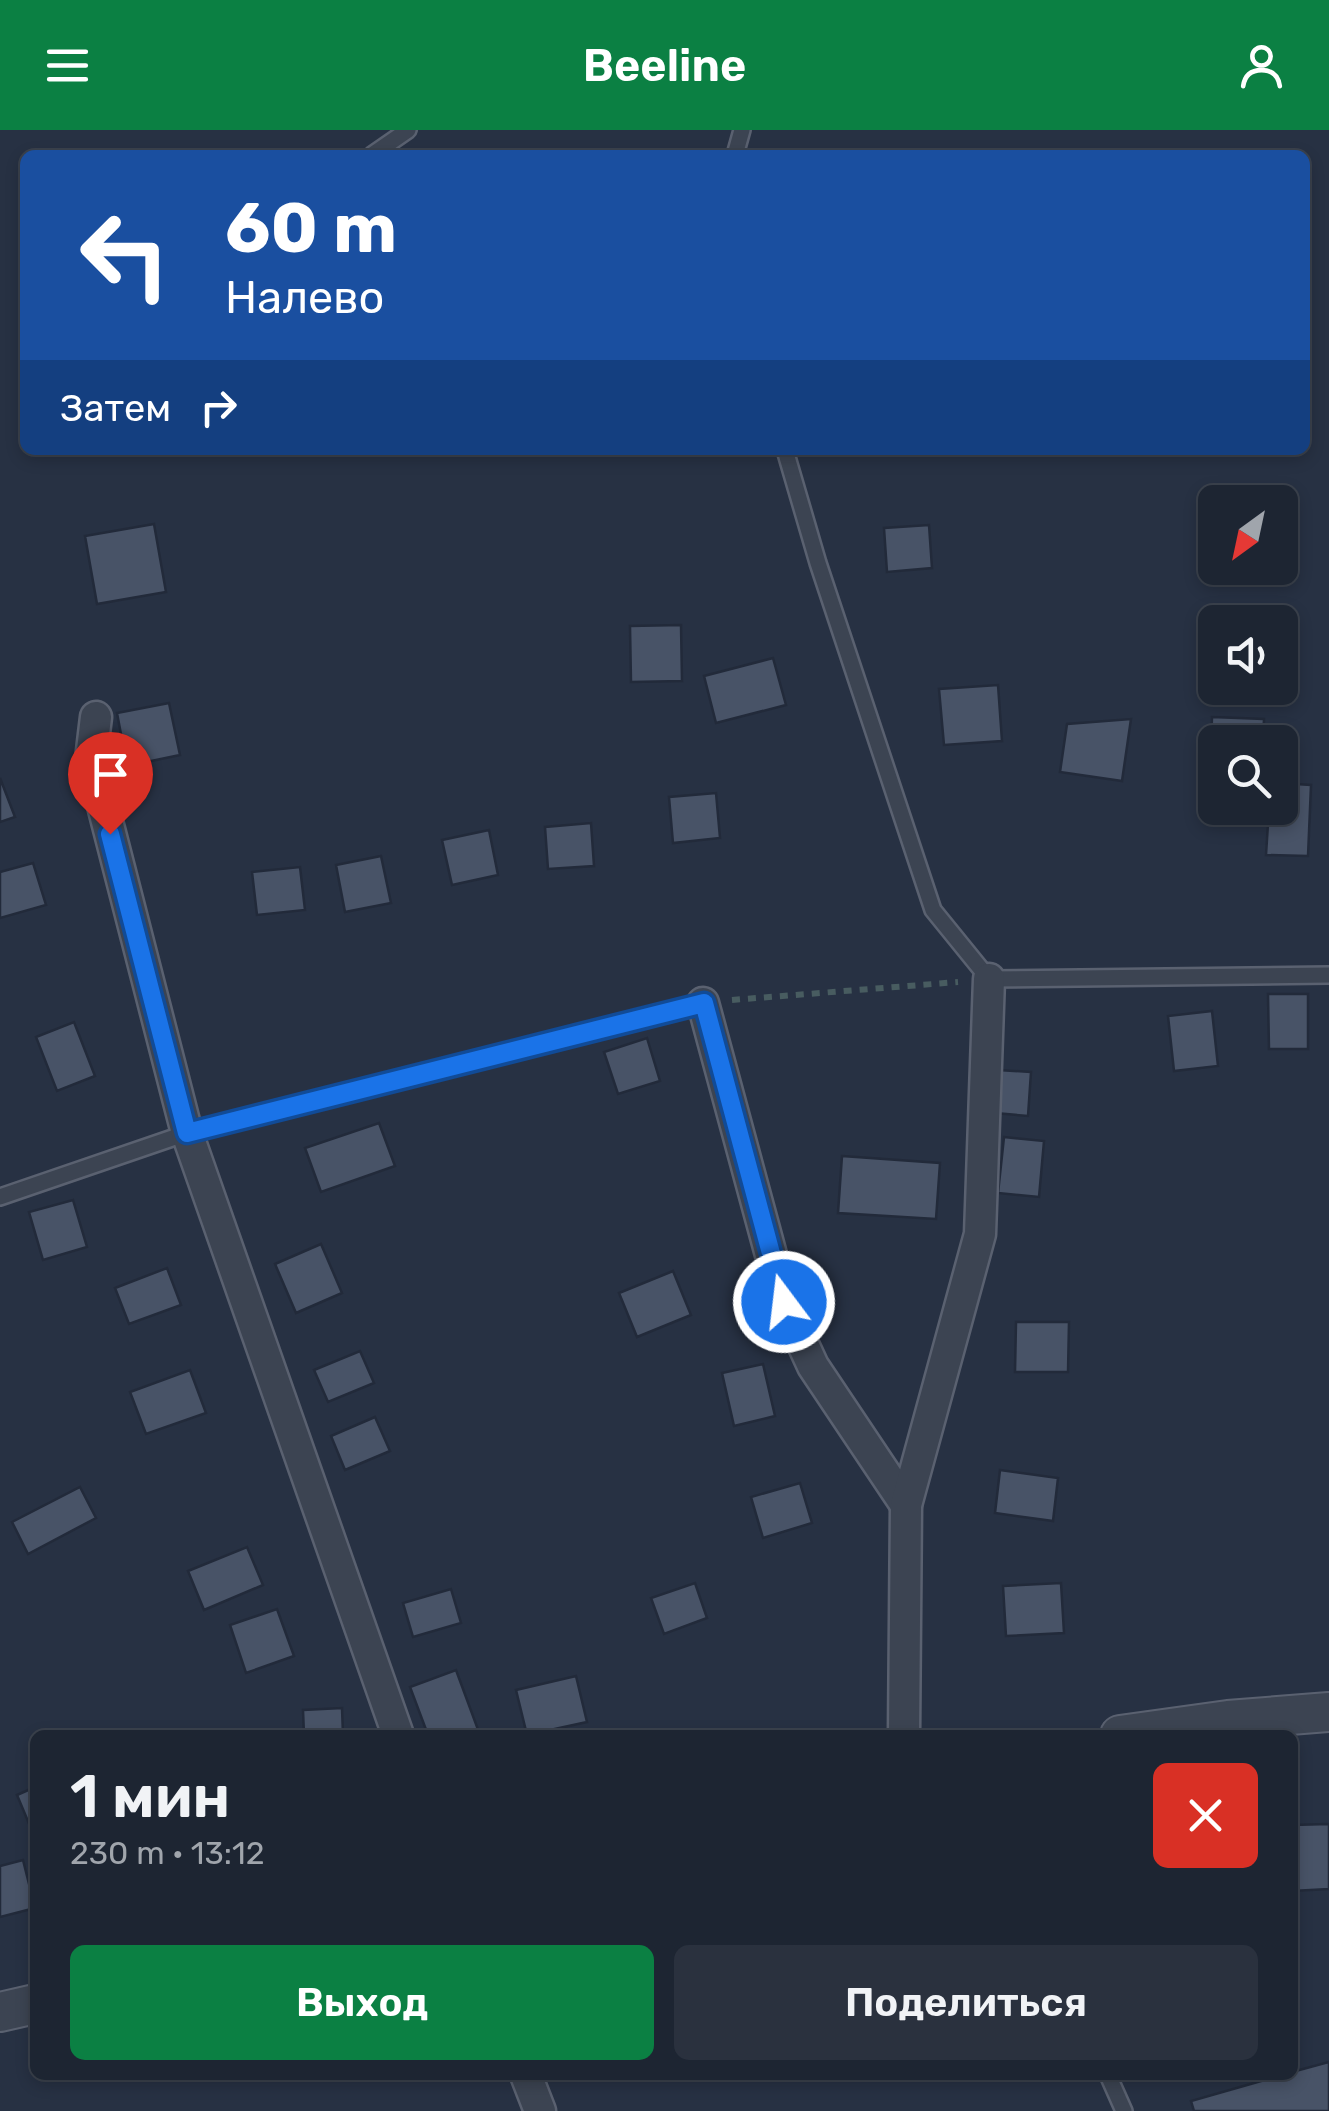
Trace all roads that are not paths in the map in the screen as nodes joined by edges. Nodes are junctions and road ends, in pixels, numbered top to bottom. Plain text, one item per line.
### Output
1 (408, 130) edge
2 (379, 150) edge
3 (786, 455) edge
4 (96, 717) dead end
5 (1329, 975) edge
6 (990, 979) junction
7 (704, 1003) joint
8 (187, 1133) junction
9 (0, 1197) edge
10 (906, 1505) junction
11 (1329, 1712) edge
12 (396, 1730) edge
13 (904, 1730) edge
14 (1156, 1730) edge
15 (30, 2005) edge
16 (0, 2012) edge
17 (528, 2080) edge
18 (1110, 2080) edge
19 (540, 2111) edge
20 (1124, 2111) edge

1 - 2 lane
3 - 6 lane
4 - 8 street
5 - 6 lane
6 - 10 street
7 - 8 lane
7 - 10 street
8 - 9 lane
8 - 12 street
10 - 13 street
11 - 14 street
15 - 16 street
17 - 19 street
18 - 20 lane

